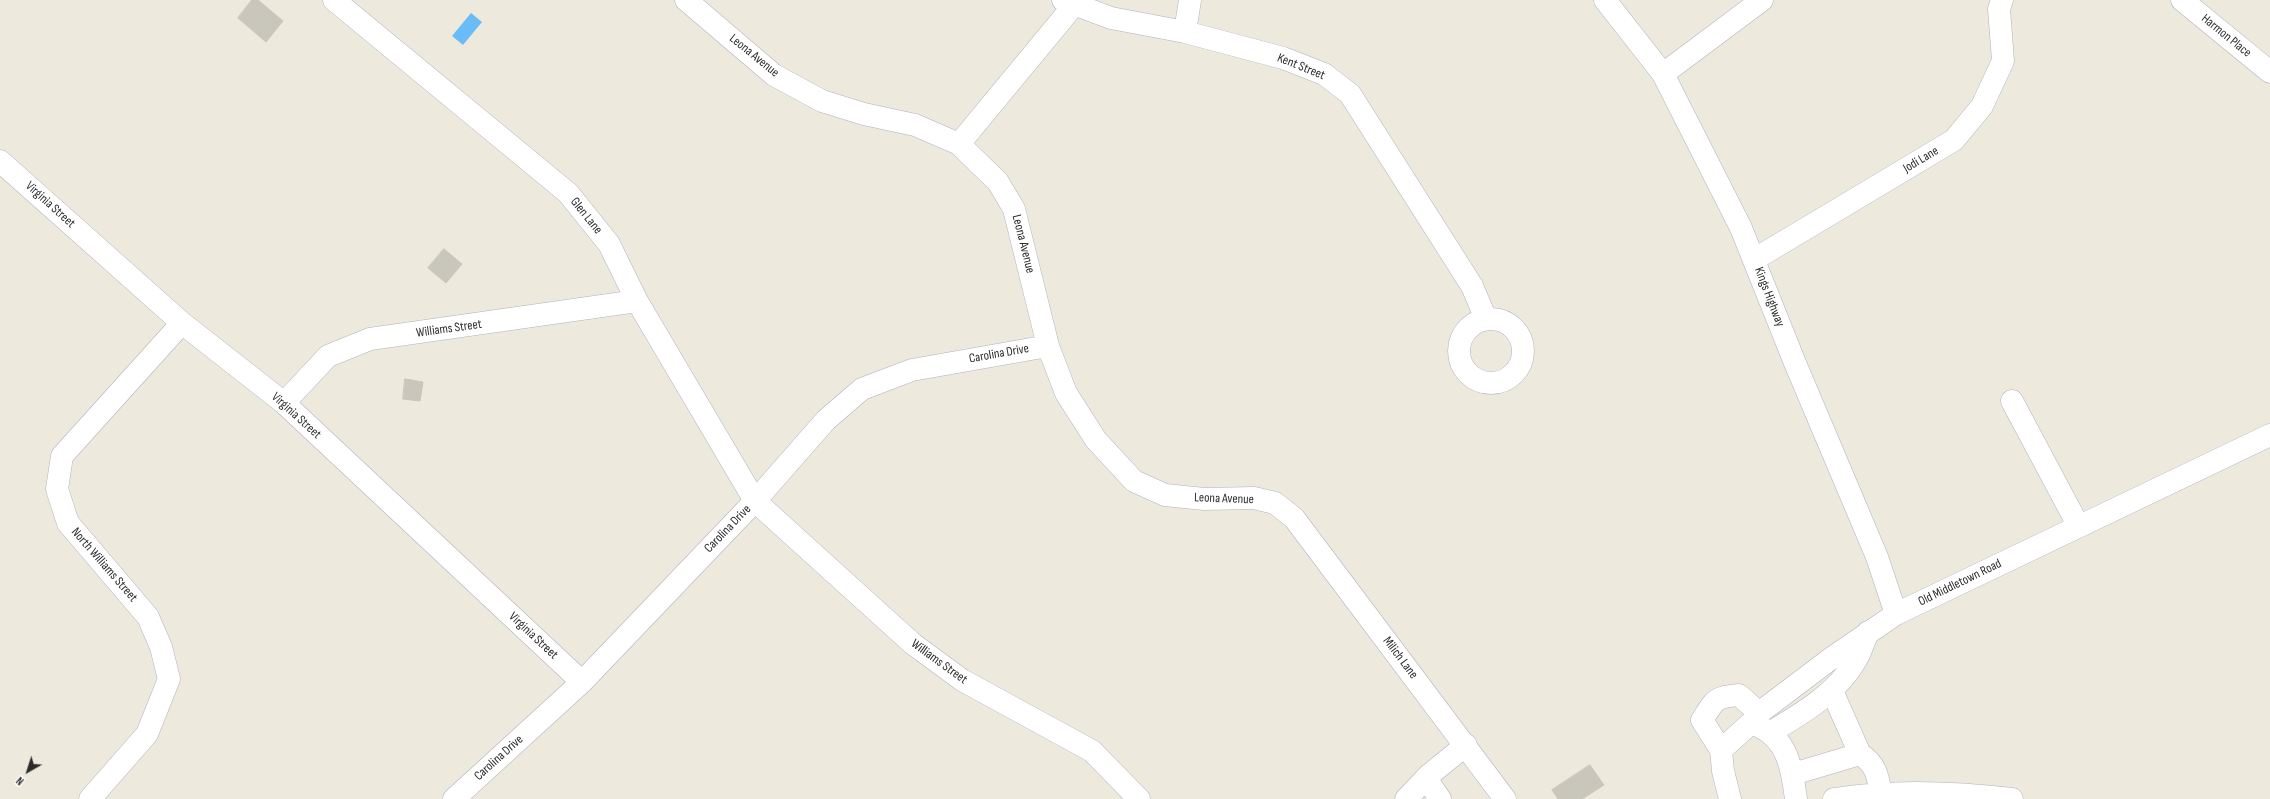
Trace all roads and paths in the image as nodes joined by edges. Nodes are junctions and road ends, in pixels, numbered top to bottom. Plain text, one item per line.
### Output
1 (334, 0) edge
2 (686, 0) edge
3 (1190, 0) edge
4 (1605, 0) edge
5 (1762, 0) edge
6 (2002, 0) edge
7 (2182, 0) edge
8 (1068, 2) edge
9 (1185, 32) junction
10 (2270, 72) edge
11 (1664, 74) junction
12 (959, 144) junction
13 (2, 166) edge
14 (1755, 259) junction
15 (637, 301) junction
16 (1486, 319) dead end
17 (182, 323) junction
18 (1048, 346) junction
19 (2012, 401) dead end
20 (284, 403) junction
21 (2270, 435) edge
22 (755, 501) junction
23 (1294, 518) joint
24 (2078, 525) junction
25 (1896, 614) junction
26 (1868, 632) junction
27 (582, 682) junction
28 (1832, 690) junction
29 (1755, 718) junction
30 (1771, 732) junction
31 (1466, 745) junction
32 (1721, 750) junction
33 (1860, 754) junction
34 (1793, 774) junction
35 (1426, 778) junction
36 (1881, 795) junction
37 (1922, 796) edge
38 (90, 799) edge
39 (454, 799) edge
40 (1139, 799) edge
41 (1406, 799) edge
42 (1440, 799) edge
43 (1505, 799) edge
44 (1730, 799) edge
45 (1796, 799) edge
46 (1834, 799) edge
47 (2012, 799) edge

1 - 15 street, Glen Lane
2 - 12 street, Leona Avenue
3 - 9 street
4 - 11 street, Kings Highway
5 - 11 street
6 - 14 street, Jodi Lane
7 - 10 street, Harmon Place
8 - 9 street, Kent Street
8 - 12 street
9 - 16 street, Kent Street
11 - 14 street, Kings Highway
12 - 18 street, Leona Avenue
13 - 17 street, Virginia Street
14 - 25 street, Kings Highway
15 - 20 street, Williams Street
15 - 22 street, Glen Lane
17 - 20 street, Virginia Street
17 - 38 street, North Williams Street
18 - 22 street, Carolina Drive
18 - 23 street, Leona Avenue
19 - 24 street
20 - 27 street, Virginia Street
21 - 24 street, Old Middletown Road
22 - 27 street, Carolina Drive
22 - 40 street, Williams Street
23 - 31 street, Milich Lane
24 - 25 street, Old Middletown Road
25 - 26 street, Old Middletown Road
26 - 28 street
26 - 29 street, Old Middletown Road
27 - 39 street, Carolina Drive
28 - 30 street
28 - 33 street
29 - 30 street
29 - 32 street, Old Middletown Road
29 - 32 street
30 - 34 street
31 - 35 street
31 - 43 street, Milich Lane
32 - 44 street
33 - 34 street
33 - 36 street
34 - 45 street
35 - 41 street
35 - 42 street
36 - 37 street
36 - 46 street
37 - 47 street

